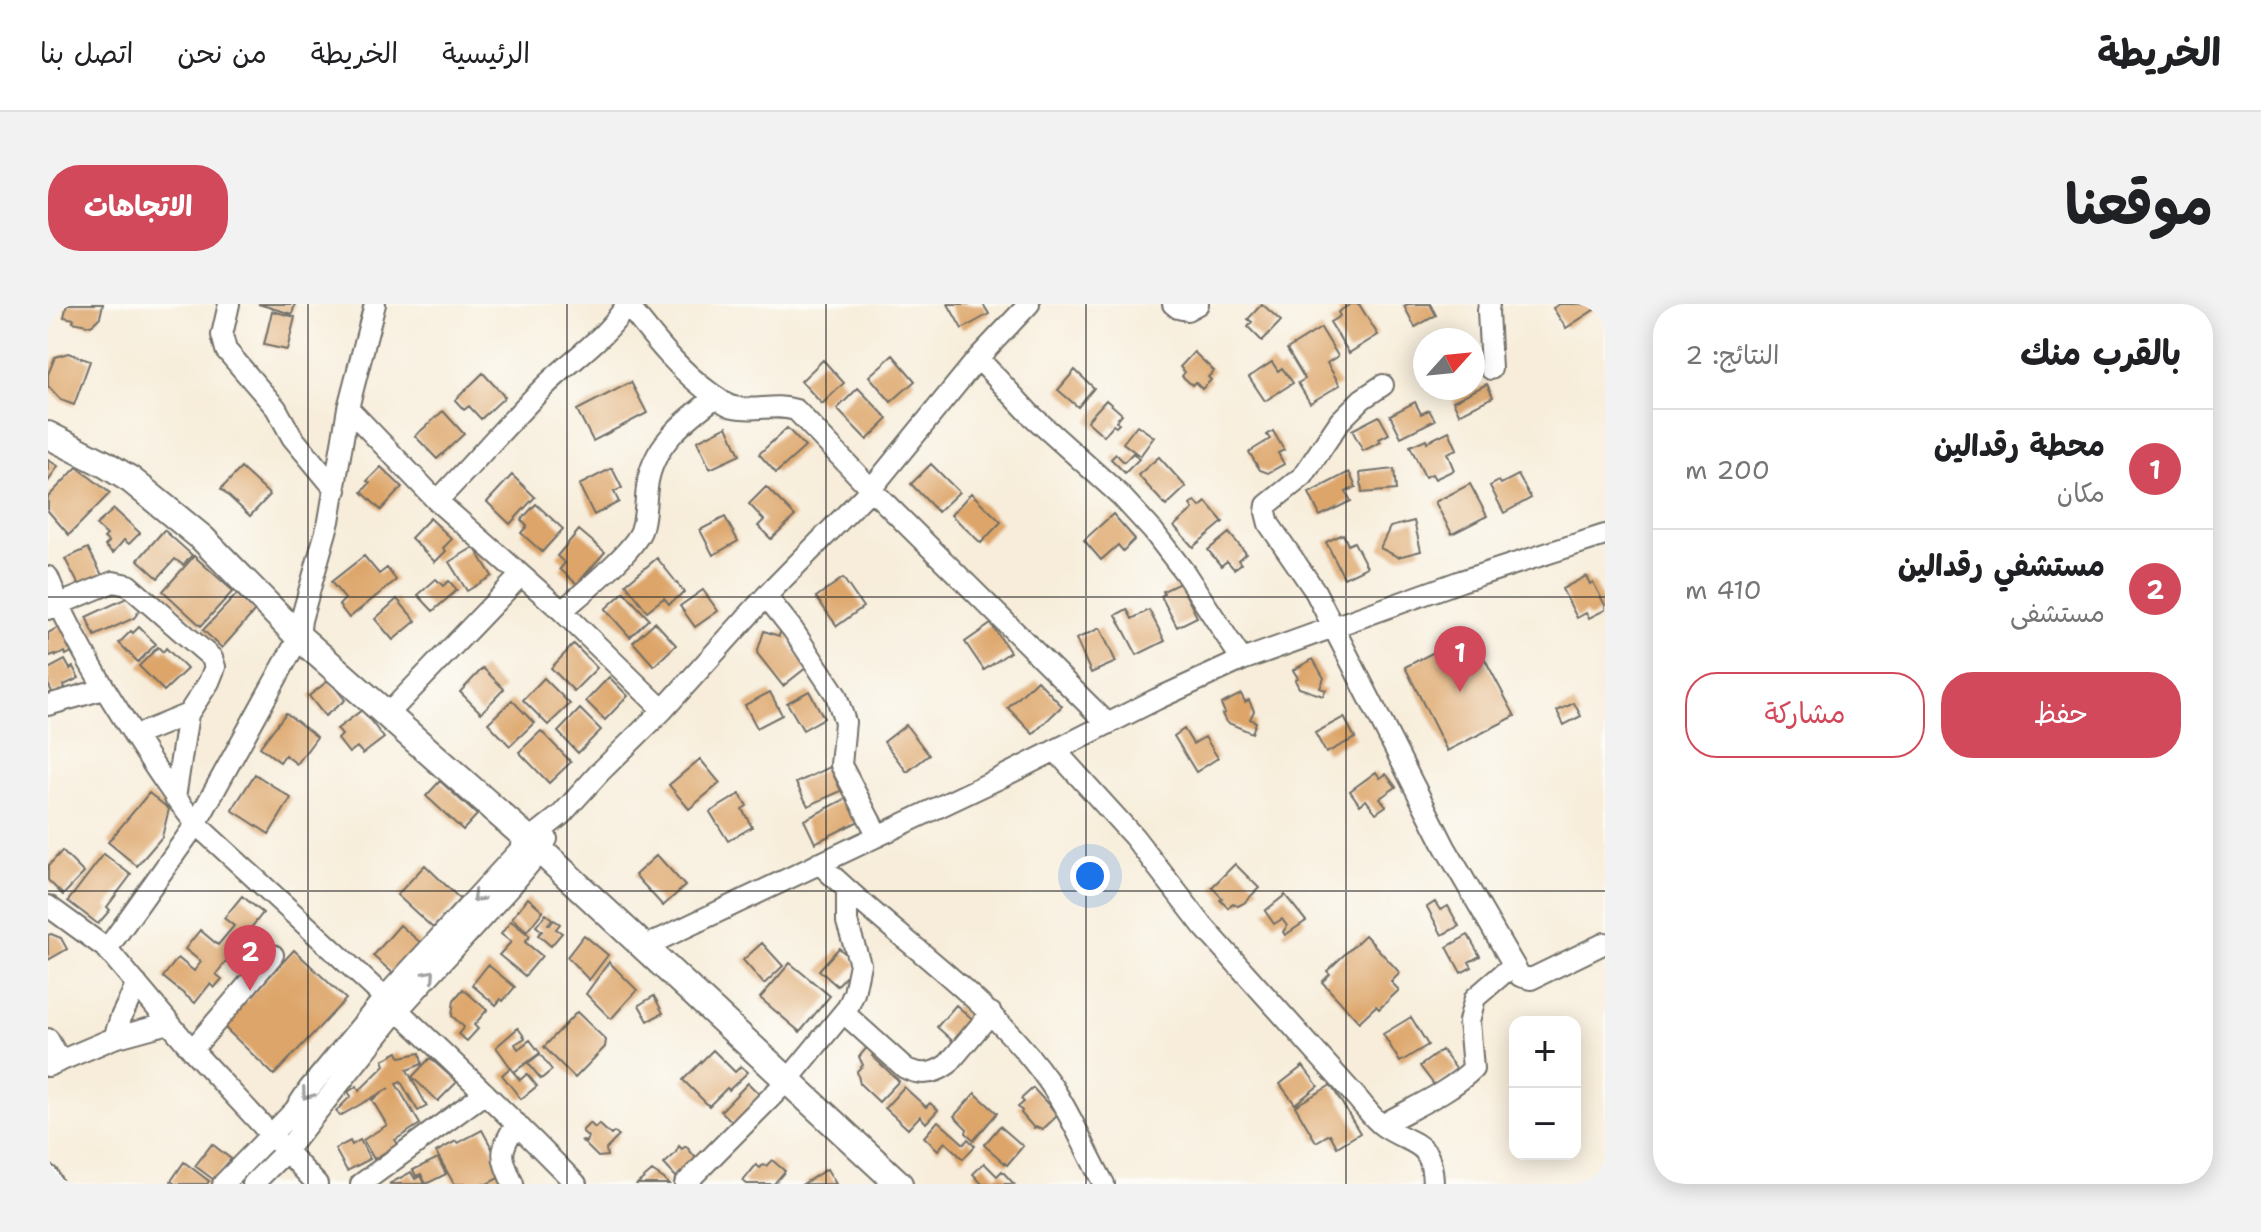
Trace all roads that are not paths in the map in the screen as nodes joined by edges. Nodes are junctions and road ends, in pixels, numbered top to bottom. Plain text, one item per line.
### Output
1 (229, 304) edge
2 (375, 304) edge
3 (1029, 304) edge
4 (1173, 304) edge
5 (1198, 304) edge
6 (1489, 304) edge
7 (978, 358) junction
8 (1491, 369) dead end
9 (1383, 385) dead end
10 (716, 397) junction
11 (348, 408) junction
12 (48, 435) edge
13 (871, 489) junction
14 (336, 490) junction
15 (437, 501) junction
16 (1605, 535) edge
17 (521, 575) junction
18 (48, 577) edge
19 (766, 596) junction
20 (53, 606) edge
21 (562, 611) junction
22 (1335, 627) junction
23 (299, 637) junction
24 (1242, 660) junction
25 (104, 689) junction
26 (48, 705) edge
27 (663, 710) junction
28 (188, 714) junction
29 (386, 716) junction
30 (1107, 723) junction
31 (134, 736) junction
32 (1055, 750) junction
33 (175, 798) junction
34 (196, 824) junction
35 (878, 836) junction
36 (535, 845) junction
37 (819, 863) junction
38 (847, 890) junction
39 (48, 906) edge
40 (1605, 943) edge
41 (646, 946) junction
42 (107, 949) junction
43 (273, 955) dead end
44 (1513, 965) junction
45 (137, 984) junction
46 (392, 1004) junction
47 (844, 1013) junction
48 (991, 1013) junction
49 (169, 1023) junction
50 (114, 1038) junction
51 (48, 1039) edge
52 (192, 1050) junction
53 (54, 1064) edge
54 (788, 1080) junction
55 (485, 1093) junction
56 (516, 1123) junction
57 (1382, 1125) junction
58 (278, 1144) junction
59 (48, 1176) edge
60 (52, 1184) edge
61 (223, 1184) edge
62 (253, 1184) edge
63 (317, 1184) edge
64 (361, 1184) edge
65 (513, 1184) edge
66 (576, 1184) edge
67 (685, 1184) edge
68 (899, 1184) edge
69 (1104, 1184) edge
70 (1433, 1184) edge

1 - 14 street
2 - 11 street
3 - 7 street
4 - 5 street
6 - 8 street
7 - 13 street
7 - 24 street
9 - 22 street
10 - 13 street
10 - 15 street
10 - 21 street
11 - 14 street
11 - 15 street
12 - 23 main road
13 - 19 street
13 - 30 street
14 - 23 street
15 - 17 street
16 - 22 street
17 - 21 street
17 - 29 street
18 - 20 street
19 - 27 street
19 - 35 street
20 - 25 street
20 - 28 street
21 - 27 street
22 - 24 street
22 - 44 street
23 - 29 main road
23 - 34 street
24 - 30 street
25 - 26 street
25 - 31 street
27 - 36 street
28 - 31 street
28 - 33 street
29 - 36 main road
30 - 32 street
31 - 33 street
32 - 35 street
32 - 57 street
33 - 34 street
34 - 42 street
34 - 46 street
35 - 37 street
36 - 41 main road
36 - 46 street
37 - 38 street
37 - 41 street
38 - 47 street
38 - 48 street
39 - 42 street
40 - 44 street
41 - 54 main road
42 - 45 street
43 - 52 street
44 - 57 street
45 - 49 street
45 - 50 street
46 - 55 street
46 - 58 street
47 - 48 street
47 - 54 street
48 - 69 street
49 - 50 street
49 - 52 street
50 - 53 street
51 - 53 street
52 - 58 street
54 - 67 street
54 - 68 main road
55 - 56 street
55 - 64 street
56 - 65 street
56 - 66 street
57 - 70 street
58 - 61 street
58 - 62 street
58 - 63 street
59 - 60 street

